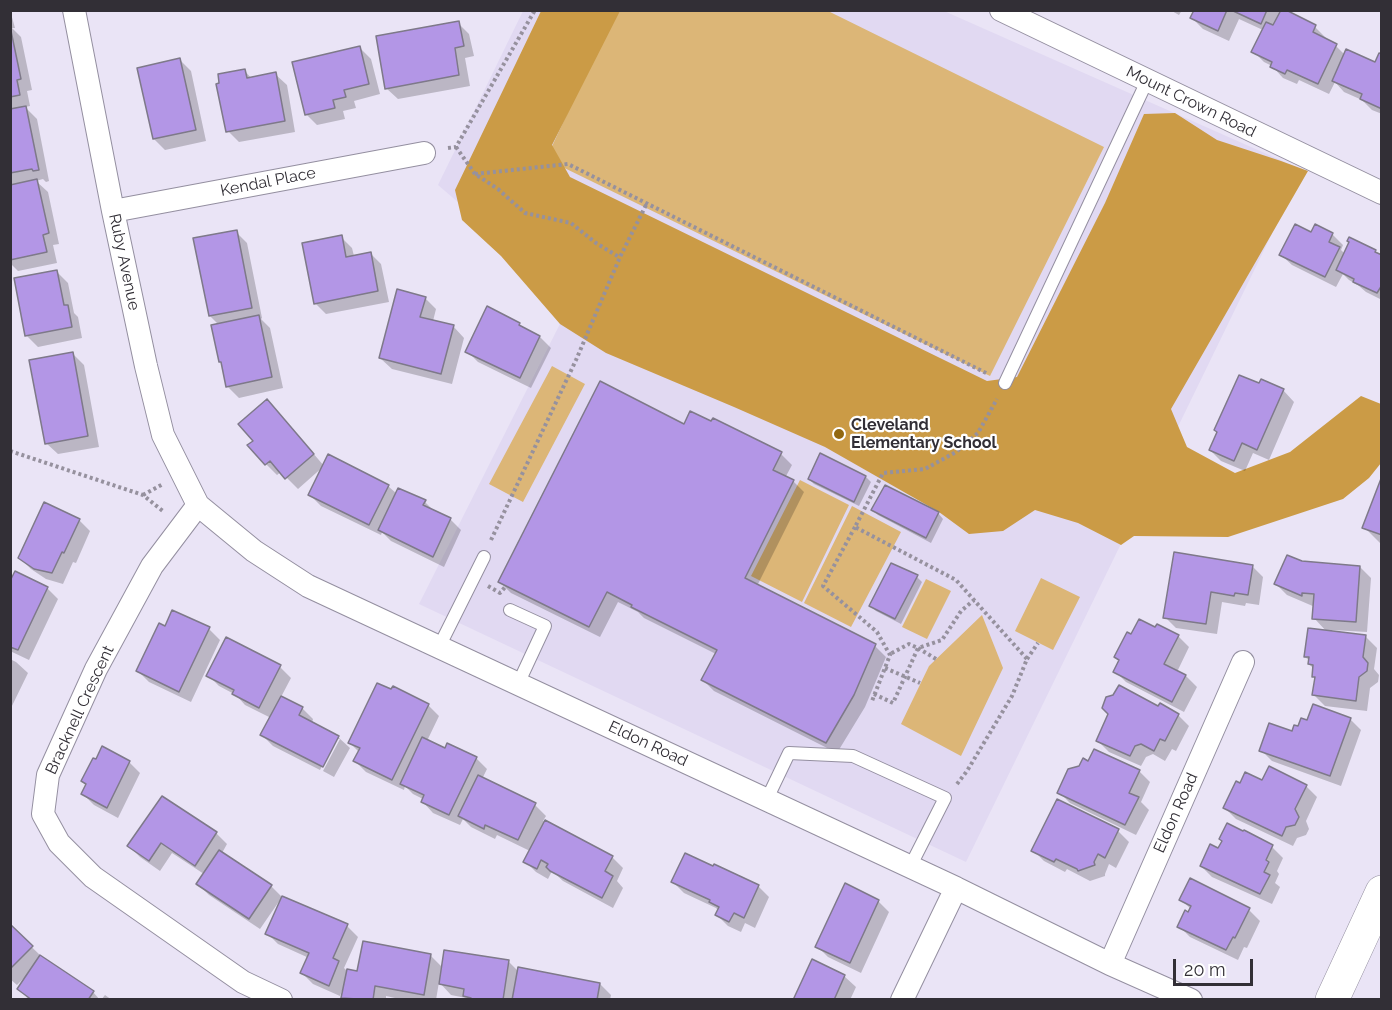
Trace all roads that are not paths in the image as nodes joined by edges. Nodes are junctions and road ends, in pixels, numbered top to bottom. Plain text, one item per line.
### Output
1 (75, 10) edge
2 (1001, 10) edge
3 (1147, 81) junction
4 (424, 153) road end
5 (1382, 193) edge
6 (113, 212) junction
7 (1005, 383) road end
8 (198, 505) junction
9 (483, 557) road end
10 (510, 610) dead end
11 (439, 647) junction
12 (1243, 662) dead end
13 (518, 684) junction
14 (767, 800) junction
15 (910, 867) junction
16 (956, 888) junction
17 (1382, 892) edge
18 (1110, 963) junction
19 (280, 999) edge
20 (902, 999) edge
21 (1191, 999) edge
22 (1332, 999) edge

1 - 6 street, Ruby Avenue
2 - 3 street, Mount Crown Road
3 - 5 street, Mount Crown Road
3 - 7 lane
4 - 6 street, Kendal Place
6 - 8 street, Ruby Avenue
8 - 11 street, Eldon Road
8 - 19 street, Bracknell Crescent
9 - 11 lane
10 - 13 lane
11 - 13 street, Eldon Road
12 - 18 street, Eldon Road
13 - 14 street, Eldon Road
14 - 15 street, Eldon Road
14 - 15 lane
15 - 16 street, Eldon Road
16 - 18 street, Eldon Road
16 - 20 street
17 - 22 main road
18 - 21 street, Eldon Road

